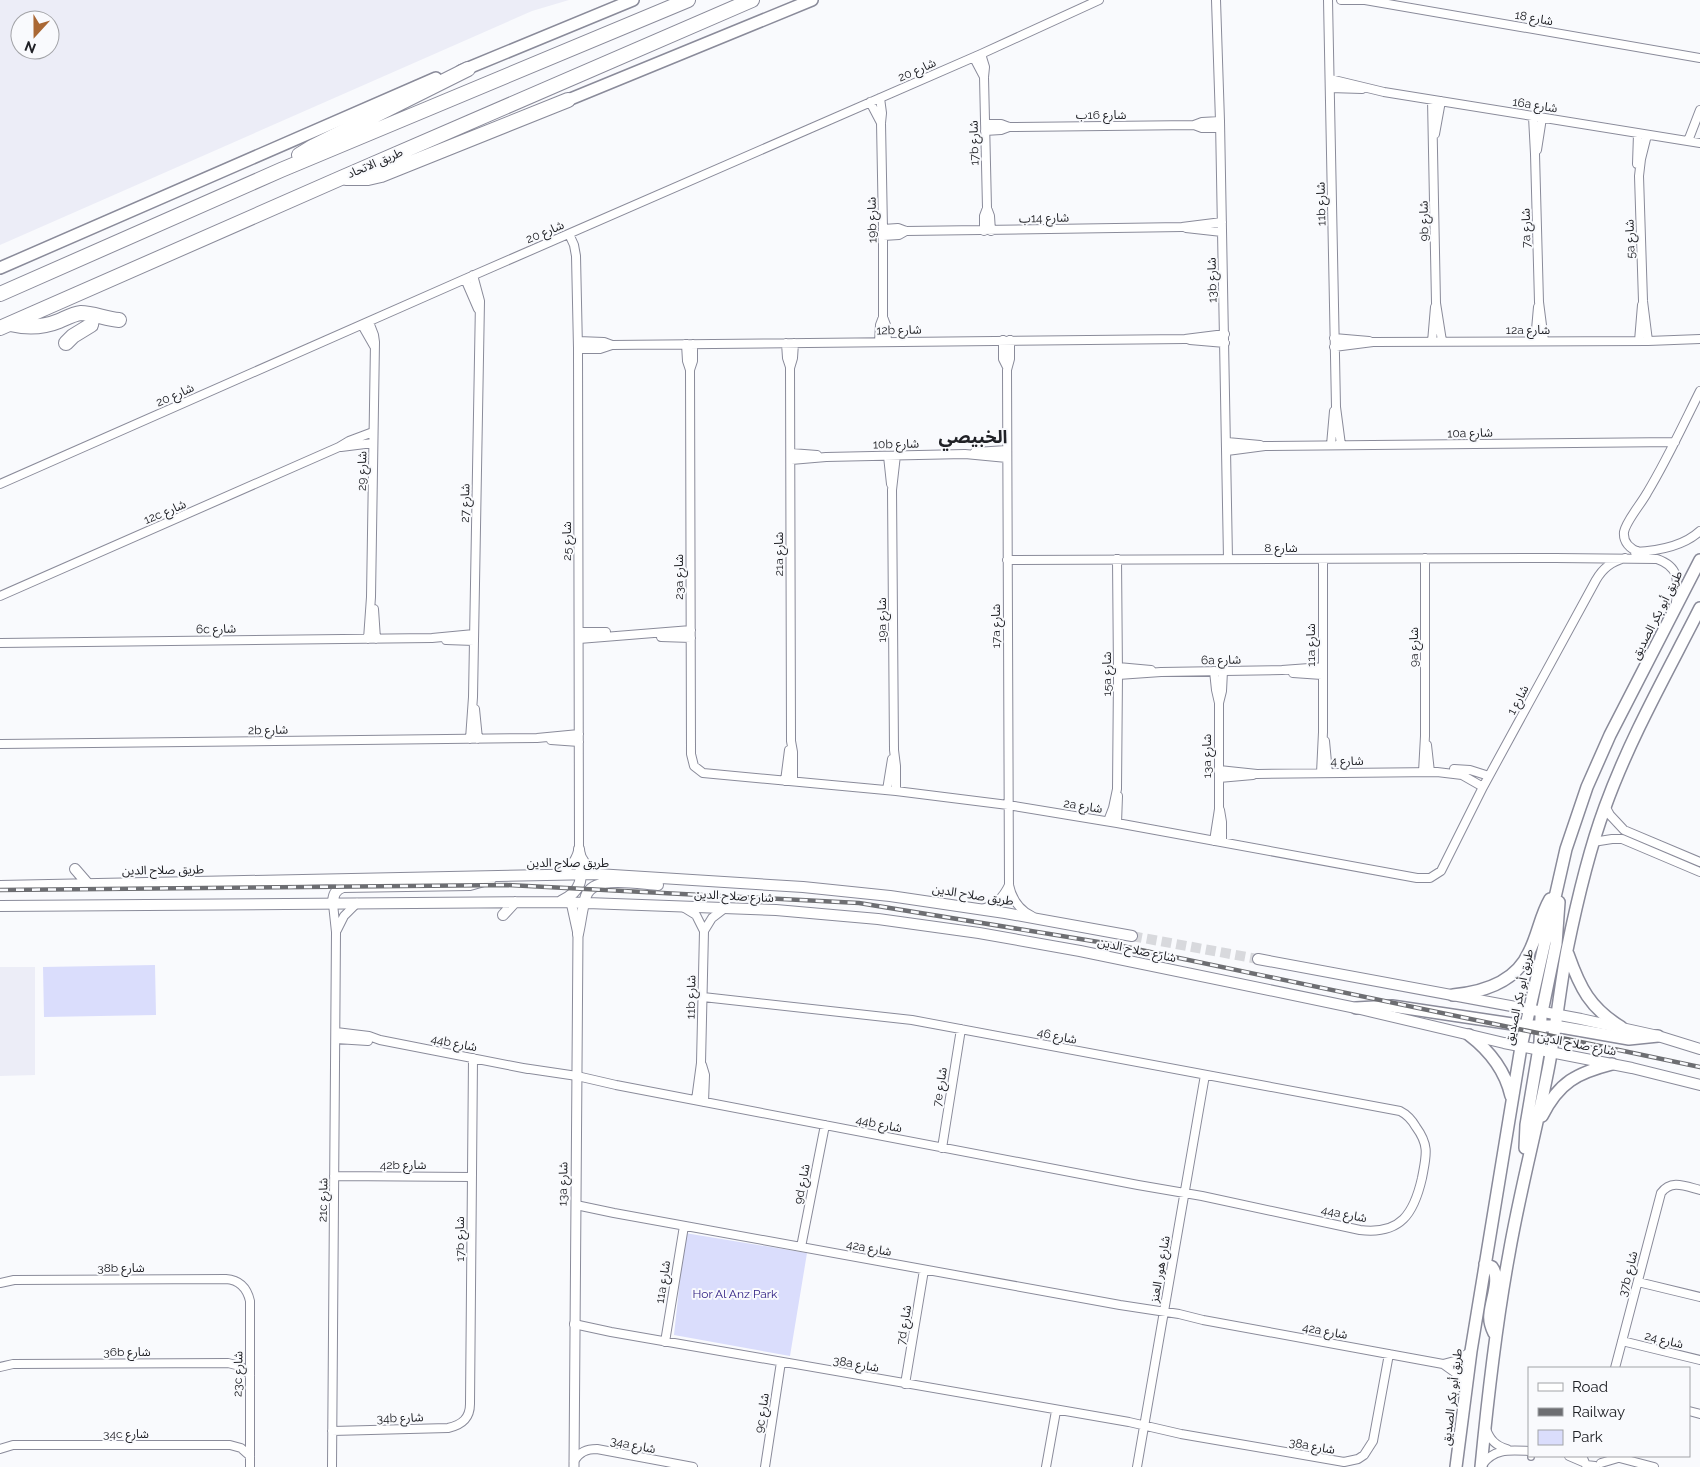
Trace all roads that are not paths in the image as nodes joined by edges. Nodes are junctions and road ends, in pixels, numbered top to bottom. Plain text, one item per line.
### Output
1 (633, 0) edge
2 (688, 0) edge
3 (752, 0) edge
4 (812, 0) edge
5 (1099, 0) edge
6 (1216, 0) edge
7 (1328, 0) edge
8 (1341, 0) edge
9 (1365, 0) edge
10 (978, 56) junction
11 (1700, 58) edge
12 (468, 69) junction
13 (1330, 78) junction
14 (1330, 88) junction
15 (1366, 89) junction
16 (880, 98) junction
17 (568, 100) joint
18 (1432, 100) junction
19 (1441, 101) junction
20 (870, 102) junction
21 (1700, 110) edge
22 (1532, 116) junction
23 (1542, 118) junction
24 (880, 123) junction
25 (1220, 124) junction
26 (985, 127) junction
27 (1638, 134) junction
28 (1647, 135) junction
29 (1434, 138) junction
30 (1688, 141) junction
31 (1700, 143) edge
32 (1535, 154) junction
33 (281, 170) junction
34 (1639, 176) junction
35 (341, 178) junction
36 (1222, 222) junction
37 (1182, 228) junction
38 (987, 231) junction
39 (1222, 232) junction
40 (883, 233) junction
41 (569, 234) junction
42 (0, 268) edge
43 (474, 275) junction
44 (465, 279) junction
45 (0, 294) edge
46 (1643, 301) junction
47 (1539, 302) junction
48 (1436, 303) junction
49 (478, 308) junction
50 (89, 314) junction
51 (119, 320) dead end
52 (365, 323) junction
53 (5, 326) edge
54 (1225, 334) junction
55 (1334, 338) junction
56 (1185, 339) junction
57 (1682, 339) junction
58 (1700, 339) edge
59 (1006, 340) junction
60 (1535, 341) junction
61 (1544, 341) junction
62 (1639, 341) junction
63 (1648, 341) junction
64 (883, 342) junction
65 (1373, 342) junction
66 (1432, 342) junction
67 (1442, 342) junction
68 (66, 343) dead end
69 (790, 343) junction
70 (1225, 343) junction
71 (690, 344) junction
72 (578, 345) junction
73 (1700, 345) edge
74 (1334, 347) junction
75 (1700, 391) edge
76 (1336, 407) junction
77 (373, 432) junction
78 (1227, 442) junction
79 (1675, 442) junction
80 (373, 443) junction
81 (1331, 445) junction
82 (1341, 445) junction
83 (1265, 446) junction
84 (339, 447) junction
85 (1228, 451) junction
86 (1007, 454) junction
87 (791, 456) junction
88 (892, 456) junction
89 (0, 484) edge
90 (1700, 531) edge
91 (1638, 552) junction
92 (1425, 558) junction
93 (1555, 558) junction
94 (1625, 558) junction
95 (1228, 559) junction
96 (1322, 559) junction
97 (1007, 560) junction
98 (1118, 560) junction
99 (1700, 560) edge
100 (0, 596) edge
101 (1676, 608) junction
102 (1700, 608) edge
103 (691, 634) junction
104 (579, 635) junction
105 (474, 638) junction
106 (372, 639) junction
107 (0, 643) edge
108 (1118, 671) junction
109 (1214, 671) junction
110 (1223, 671) junction
111 (1322, 671) junction
112 (1219, 703) junction
113 (579, 738) junction
114 (474, 739) junction
115 (0, 744) edge
116 (894, 750) junction
117 (1430, 772) junction
118 (1324, 773) junction
119 (709, 774) joint
120 (1219, 774) junction
121 (1489, 776) junction
122 (789, 781) junction
123 (1483, 787) junction
124 (1117, 789) junction
125 (887, 790) junction
126 (896, 791) junction
127 (1008, 805) junction
128 (1605, 806) junction
129 (1108, 821) junction
130 (1117, 823) junction
131 (1218, 841) junction
132 (1593, 842) junction
133 (579, 849) junction
134 (1676, 857) junction
135 (1700, 862) edge
136 (1444, 866) joint
137 (75, 869) dead end
138 (1700, 872) edge
139 (581, 874) junction
140 (555, 875) junction
141 (604, 875) junction
142 (496, 876) junction
143 (715, 881) junction
144 (88, 884) junction
145 (1009, 885) junction
146 (1558, 885) junction
147 (0, 886) edge
148 (515, 902) junction
149 (566, 902) junction
150 (585, 902) junction
151 (357, 903) junction
152 (333, 904) junction
153 (0, 906) edge
154 (682, 906) junction
155 (725, 908) junction
156 (982, 909) junction
157 (503, 915) dead end
158 (1036, 918) junction
159 (704, 931) junction
160 (336, 932) junction
161 (578, 934) junction
162 (1132, 936) tunnel mouth
163 (1567, 952) junction
164 (1258, 959) tunnel mouth
165 (1453, 995) junction
166 (703, 997) junction
167 (1356, 1008) junction
168 (1530, 1009) junction
169 (1542, 1012) junction
170 (1556, 1021) junction
171 (1526, 1026) junction
172 (1541, 1027) junction
173 (1621, 1027) junction
174 (961, 1029) junction
175 (1470, 1035) junction
176 (336, 1036) junction
177 (1658, 1036) junction
178 (1522, 1047) junction
179 (1700, 1049) edge
180 (1538, 1050) junction
181 (1551, 1052) junction
182 (473, 1058) junction
183 (1612, 1064) junction
184 (1205, 1075) junction
185 (577, 1078) junction
186 (1700, 1085) edge
187 (700, 1101) junction
188 (1512, 1101) junction
189 (1405, 1114) joint
190 (825, 1125) junction
191 (1534, 1136) junction
192 (942, 1148) junction
193 (334, 1176) junction
194 (1525, 1176) junction
195 (472, 1177) junction
196 (1700, 1190) edge
197 (1184, 1195) junction
198 (576, 1207) junction
199 (684, 1226) junction
200 (801, 1247) junction
201 (1485, 1264) junction
202 (924, 1270) junction
203 (1638, 1282) junction
204 (0, 1283) edge
205 (242, 1284) joint
206 (1700, 1297) edge
207 (1163, 1314) junction
208 (574, 1327) junction
209 (1495, 1337) junction
210 (1622, 1341) junction
211 (665, 1342) junction
212 (1471, 1351) junction
213 (1389, 1354) junction
214 (1700, 1360) edge
215 (781, 1362) junction
216 (1443, 1364) junction
217 (0, 1367) edge
218 (1615, 1367) edge
219 (250, 1375) junction
220 (905, 1384) junction
221 (1466, 1388) junction
222 (1056, 1411) junction
223 (466, 1419) joint
224 (1144, 1427) junction
225 (1485, 1427) junction
226 (332, 1431) junction
227 (0, 1449) edge
228 (1509, 1450) junction
229 (1528, 1455) edge
230 (250, 1456) junction
231 (1615, 1457) edge
232 (1583, 1462) edge
233 (1598, 1463) edge
234 (574, 1464) edge
235 (250, 1467) edge
236 (332, 1467) edge
237 (693, 1467) edge
238 (765, 1467) edge
239 (1046, 1467) edge
240 (1137, 1467) edge
241 (1456, 1467) edge
242 (1481, 1467) edge
243 (1654, 1467) edge

1 - 12 main road
2 - 33 highway
3 - 35 highway, طريق الاتحاد
4 - 17 main road
5 - 10 street, شارع 20
6 - 25 street, 13b شارع
7 - 13 street, 11b شارع
8 - 9 street, شارع 18
9 - 11 street, شارع 18
10 - 16 street, شارع 20
10 - 26 street, 17b شارع
12 - 33 highway
12 - 42 main road
13 - 14 street, 11b شارع
13 - 15 street, 16a شارع
14 - 15 street, 16a شارع
14 - 55 street, 11b شارع
15 - 18 street, 16a شارع
16 - 20 street, شارع 20
16 - 24 street, 19b شارع
17 - 35 highway
18 - 19 street, 16a شارع
18 - 29 street, 9b شارع
19 - 22 street, 16a شارع
19 - 29 street, 9b شارع
20 - 24 street, 19b شارع
20 - 41 street, شارع 20
21 - 30 street
22 - 23 street, 16a شارع
22 - 32 street, 7a شارع
23 - 27 street, 16a شارع
23 - 32 street, 7a شارع
24 - 40 street, 19b شارع
25 - 26 street, شارع 16ب
25 - 36 street, 13b شارع
26 - 38 street, 17b شارع
27 - 28 street, 16a شارع
27 - 34 street, 5a شارع
28 - 30 street, 16a شارع
28 - 34 street, 5a شارع
29 - 48 street, 9b شارع
30 - 31 street, 16a شارع
32 - 47 street, 7a شارع
33 - 45 highway
34 - 46 street, 5a شارع
35 - 53 highway, طريق الاتحاد
36 - 37 street, شارع 14ب
36 - 39 street, 13b شارع
37 - 38 street, شارع 14ب
37 - 39 street, شارع 14ب
38 - 40 street, شارع 14ب
39 - 54 street, 13b شارع
40 - 64 street, 19b شارع
41 - 43 street, شارع 20
41 - 72 street, شارع 25
43 - 44 street, شارع 20
43 - 49 street, شارع 27
44 - 49 street, شارع 27
44 - 52 street, شارع 20
46 - 62 street, 5a شارع
46 - 63 street, 5a شارع
47 - 60 street, 7a شارع
47 - 61 street, 7a شارع
48 - 66 street, 9b شارع
48 - 67 street, 9b شارع
49 - 105 street, شارع 27
50 - 51 highway
50 - 53 highway
50 - 68 highway
52 - 77 street, شارع 29
52 - 89 street, شارع 20
54 - 56 street, 12b شارع
54 - 70 street, 13b شارع
55 - 65 street, 12a شارع
55 - 74 street, 11b شارع
56 - 59 street, 12b شارع
56 - 70 street, 12b شارع
57 - 58 street, 12a شارع
57 - 63 street, 12a شارع
57 - 73 street, 12a شارع
59 - 64 street, 12b شارع
59 - 86 street, 17a شارع
60 - 61 street, 12a شارع
60 - 67 street, 12a شارع
61 - 62 street, 12a شارع
62 - 63 street, 12a شارع
64 - 69 street, 12b شارع
65 - 66 street, 12a شارع
65 - 74 street, 12a شارع
66 - 67 street, 12a شارع
69 - 71 street, 12b شارع
69 - 87 street, 21a شارع
70 - 78 street, 13b شارع
71 - 72 street, 12b شارع
71 - 103 street, 23a شارع
72 - 104 street, شارع 25
74 - 76 street, 11b شارع
75 - 79 street
76 - 81 street, 11b شارع
76 - 82 street, 11b شارع
77 - 80 street, شارع 29
77 - 84 street, 12c شارع
78 - 83 street, 10a شارع
78 - 85 street, 13b شارع
79 - 82 street, 10a شارع
79 - 91 street
80 - 84 street, 12c شارع
80 - 106 street, شارع 29
81 - 82 street, 10a شارع
81 - 83 street, 10a شارع
83 - 85 street, 10a شارع
84 - 100 street, 12c شارع
85 - 95 street, 13b شارع
86 - 88 street, 10b شارع
86 - 97 street, 17a شارع
87 - 88 street, 10b شارع
87 - 122 street, 21a شارع
88 - 116 street, 19a شارع
90 - 91 street, شارع 8
91 - 93 street, شارع 8
92 - 93 street, شارع 8
92 - 96 street, شارع 8
92 - 117 street, 9a شارع
93 - 94 street, شارع 8
94 - 101 street, شارع 8
94 - 121 street, شارع 1
95 - 96 street, شارع 8
95 - 98 street, شارع 8
96 - 111 street, 11a شارع
97 - 98 street, شارع 8
97 - 127 street, 17a شارع
98 - 108 street, 15a شارع
99 - 101 main road, طريق أبو بكر الصديق
101 - 146 main road, طريق أبو بكر الصديق
102 - 128 main road
103 - 104 street
103 - 119 street, 23a شارع
104 - 113 street, شارع 25
105 - 106 street, 6c شارع
105 - 114 street, شارع 27
106 - 107 street, 6c شارع
108 - 109 street, 6a شارع
108 - 124 street, 15a شارع
109 - 110 street, 6a شارع
109 - 112 street, 13a شارع
110 - 111 street, 6a شارع
110 - 112 street, 13a شارع
111 - 118 street, 11a شارع
112 - 120 street, 13a شارع
113 - 114 street, 2b شارع
113 - 133 street, شارع 25
114 - 115 street, 2b شارع
116 - 125 street, 19a شارع
116 - 126 street, 19a شارع
117 - 118 street, شارع 4
117 - 121 street, شارع 4
117 - 123 street, شارع 4
118 - 120 street, شارع 4
119 - 122 street, 2a شارع
120 - 131 street, 13a شارع
121 - 123 street, شارع 1
122 - 125 street, 2a شارع
123 - 136 street, شارع 1
124 - 129 street, 15a شارع
124 - 130 street, 15a شارع
125 - 126 street, 2a شارع
126 - 127 street, 2a شارع
127 - 129 street, 2a شارع
127 - 145 street, 17a شارع
128 - 132 main road
128 - 134 street
129 - 130 street, 2a شارع
130 - 131 street, 2a شارع
131 - 136 street, 2a شارع
132 - 134 street
132 - 163 main road
133 - 139 main road
133 - 140 street
133 - 141 street
134 - 135 street
134 - 138 street
137 - 144 main road
139 - 140 main road, طريق صلاح الدين
139 - 141 main road, طريق صلاح الدين
139 - 149 main road
140 - 142 main road, طريق صلاح الدين
141 - 143 main road, طريق صلاح الدين
142 - 144 main road, طريق صلاح الدين
142 - 152 main road
143 - 150 main road
143 - 156 main road, طريق صلاح الدين
144 - 147 main road, طريق صلاح الدين
145 - 156 street
145 - 158 street, 17a شارع
146 - 165 main road
146 - 168 main road, طريق أبو بكر الصديق
146 - 169 main road
148 - 149 main road
148 - 151 main road
148 - 157 main road
149 - 150 main road, شارع صلاح الدين
149 - 161 street, 13a شارع
150 - 154 main road, شارع صلاح الدين
150 - 161 main road
151 - 152 main road
151 - 160 street
152 - 153 main road
152 - 160 street, 21c شارع
154 - 155 main road, شارع صلاح الدين
154 - 159 street
155 - 159 street
155 - 167 main road, شارع صلاح الدين
156 - 158 main road, طريق صلاح الدين
158 - 162 main road, طريق صلاح الدين
159 - 166 street, 11b شارع
160 - 176 street, 21c شارع
161 - 185 street, 13a شارع
163 - 170 main road
163 - 173 main road
164 - 165 main road, شارع صلاح الدين
165 - 168 main road, شارع صلاح الدين
166 - 174 street, شارع 46
166 - 187 street, 11b شارع
167 - 171 main road
167 - 175 main road, شارع صلاح الدين
168 - 169 main road, شارع صلاح الدين
168 - 171 main road, طريق أبو بكر الصديق
169 - 170 main road, شارع صلاح الدين
169 - 172 main road
170 - 172 main road
170 - 173 main road, شارع صلاح الدين
170 - 177 main road
170 - 181 main road
171 - 172 main road
171 - 178 main road, طريق أبو بكر الصديق
172 - 180 main road
173 - 177 main road, شارع صلاح الدين
174 - 184 street, شارع 46
174 - 192 street, 7e شارع
175 - 178 main road, شارع صلاح الدين
175 - 188 main road
176 - 182 street, 44b شارع
176 - 193 street, 21c شارع
177 - 179 main road, شارع صلاح الدين
178 - 180 main road, شارع صلاح الدين
178 - 188 main road, طريق أبو بكر الصديق
180 - 181 main road, شارع صلاح الدين
180 - 194 main road
181 - 183 main road, شارع صلاح الدين
181 - 191 main road
182 - 185 street, 44b شارع
182 - 195 street, 17b شارع
183 - 186 main road, شارع صلاح الدين
183 - 191 main road
184 - 189 street, شارع 46
184 - 197 street, شارع هور العنز
185 - 187 street, 44b شارع
185 - 198 street, 13a شارع
187 - 190 street, 44b شارع
188 - 201 main road, طريق أبو بكر الصديق
189 - 197 street, 44a شارع
190 - 192 street, 44b شارع
190 - 200 street, 9d شارع
191 - 194 main road
192 - 197 street, 44b شارع
193 - 195 street, 42b شارع
193 - 226 street, 21c شارع
194 - 209 main road
195 - 223 street, 17b شارع
196 - 203 street, 37b شارع
197 - 207 street, شارع هور العنز
198 - 199 street, 42a شارع
198 - 208 street, 13a شارع
199 - 200 street, 42a شارع
199 - 211 street, 11a شارع
200 - 202 street, 42a شارع
201 - 209 main road
201 - 212 main road, طريق أبو بكر الصديق
202 - 207 street, 42a شارع
202 - 220 street, 7d شارع
203 - 206 street
203 - 210 street, 37b شارع
204 - 205 street, 38b شارع
205 - 219 street, 23c شارع
207 - 213 street, 42a شارع
207 - 224 street, شارع هور العنز
208 - 211 street, 38a شارع
208 - 234 street, 13a شارع
209 - 225 main road
210 - 214 street, شارع 24
210 - 218 street, 37b شارع
211 - 215 street, 38a شارع
212 - 216 street
212 - 221 main road, طريق أبو بكر الصديق
213 - 216 street, 42a شارع
213 - 224 street, 38a شارع
215 - 220 street, 38a شارع
215 - 238 street, 9c شارع
216 - 221 street
217 - 219 street, 36b شارع
219 - 230 street, 23c شارع
220 - 222 street, 38a شارع
221 - 241 main road, طريق أبو بكر الصديق
222 - 224 street, 38a شارع
222 - 239 street
223 - 226 street, 34b شارع
224 - 240 street, شارع هور العنز
225 - 228 street
225 - 242 main road
226 - 236 street, 21c شارع
227 - 230 street, 34c شارع
228 - 229 street
228 - 242 street
230 - 235 street, 23c شارع
231 - 233 street
231 - 243 street
232 - 233 street
234 - 237 street, 34a شارع

